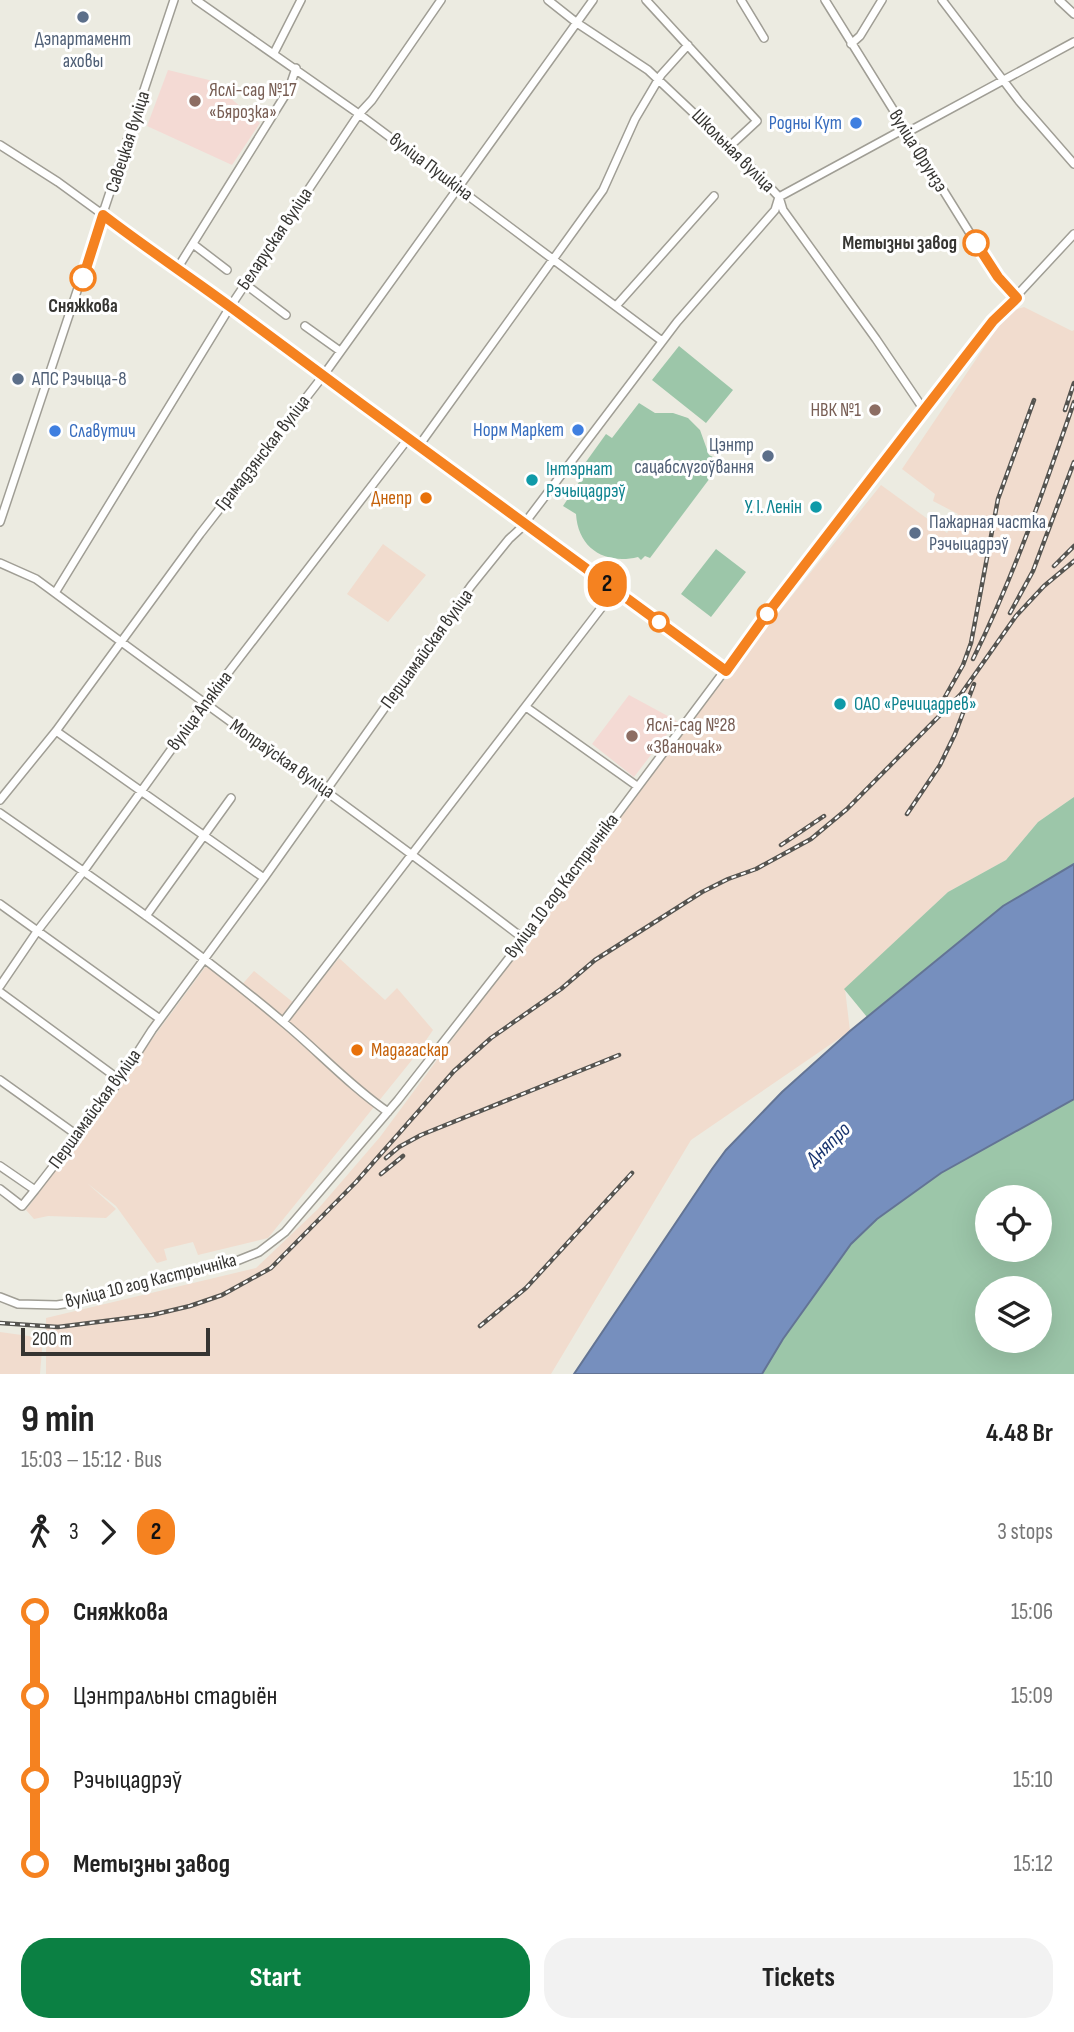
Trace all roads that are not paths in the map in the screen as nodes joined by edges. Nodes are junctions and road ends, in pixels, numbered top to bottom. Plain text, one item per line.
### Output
1 (174, 0) edge
2 (196, 0) edge
3 (301, 0) edge
4 (441, 0) edge
5 (548, 0) edge
6 (593, 0) edge
7 (646, 0) edge
8 (741, 0) edge
9 (825, 0) edge
10 (882, 0) edge
11 (942, 0) edge
12 (1059, 0) edge
13 (1074, 14) edge
14 (577, 23) junction
15 (764, 38) dead end
16 (1074, 42) edge
17 (851, 44) junction
18 (688, 45) junction
19 (274, 53) junction
20 (296, 68) junction
21 (658, 80) junction
22 (1004, 81) junction
23 (359, 114) junction
24 (905, 131) junction
25 (0, 145) edge
26 (730, 146) junction
27 (1074, 164) edge
28 (458, 187) junction
29 (714, 196) dead end
30 (779, 197) junction
31 (103, 215) junction
32 (1074, 234) edge
33 (192, 244) junction
34 (554, 259) junction
35 (177, 269) junction
36 (227, 270) dead end
37 (245, 284) junction
38 (1017, 298) junction
39 (230, 306) junction
40 (616, 306) junction
41 (286, 315) dead end
42 (305, 326) dead end
43 (662, 341) junction
44 (340, 351) junction
45 (323, 376) junction
46 (924, 410) junction
47 (407, 440) junction
48 (418, 447) junction
49 (0, 522) edge
50 (525, 523) junction
51 (0, 563) edge
52 (615, 590) junction
53 (55, 593) junction
54 (121, 642) junction
55 (726, 671) junction
56 (204, 704) junction
57 (526, 707) junction
58 (57, 732) junction
59 (637, 786) junction
60 (326, 790) junction
61 (140, 791) junction
62 (231, 798) dead end
63 (0, 800) edge
64 (0, 813) edge
65 (202, 837) junction
66 (412, 853) junction
67 (83, 872) junction
68 (264, 878) junction
69 (0, 904) edge
70 (146, 916) junction
71 (37, 930) junction
72 (524, 939) junction
73 (204, 960) junction
74 (0, 989) edge
75 (160, 1019) junction
76 (283, 1022) junction
77 (0, 1080) edge
78 (120, 1080) junction
79 (388, 1112) junction
80 (77, 1135) junction
81 (0, 1166) edge
82 (0, 1189) edge
83 (35, 1191) junction
84 (0, 1297) edge

1 - 31 street, Савецкая вуліца
2 - 19 street, вуліца Пушкіна
3 - 19 street
4 - 23 street, Беларуская вуліца
5 - 14 street, Школьная вуліца
6 - 14 street, Грамадзянская вуліца
7 - 18 street
8 - 15 street
9 - 17 street, вуліца Фрунзэ
10 - 17 street
11 - 22 street
12 - 13 street
14 - 21 street, Школьная вуліца
14 - 28 street, Грамадзянская вуліца
16 - 22 street
17 - 24 street, вуліца Фрунзэ
18 - 21 street
18 - 26 street
19 - 20 street, вуліца Пушкіна
20 - 23 street, вуліца Пушкіна
20 - 33 street
21 - 26 street, Школьная вуліца
21 - 34 street
22 - 24 street
22 - 27 street
23 - 28 street, вуліца Пушкіна
23 - 37 street, Беларуская вуліца
24 - 30 street
24 - 38 street, вуліца Фрунзэ
25 - 31 street
26 - 30 street, Школьная вуліца
28 - 34 street, вуліца Пушкіна
28 - 44 street, Грамадзянская вуліца
29 - 40 street
30 - 43 street, Першамайская вуліца
30 - 46 street, Школьная вуліца
31 - 35 street
31 - 49 street, Савецкая вуліца
32 - 38 street, вуліца 10 год Кастрычніка
33 - 35 street
33 - 36 street
34 - 40 street, вуліца Пушкіна
34 - 48 street
35 - 39 street
37 - 39 street, Беларуская вуліца
37 - 41 street
38 - 46 street, вуліца 10 год Кастрычніка
39 - 45 street
39 - 53 street, Беларуская вуліца
40 - 43 street, вуліца Пушкіна
42 - 44 street
43 - 50 street, Першамайская вуліца
44 - 45 street, Грамадзянская вуліца
45 - 47 street
45 - 54 street, Грамадзянская вуліца
46 - 55 street, вуліца 10 год Кастрычніка
47 - 48 street
47 - 56 street, вуліца Апякіна
48 - 50 street
50 - 52 street
50 - 60 street, Першамайская вуліца
51 - 53 street, Мопраўская вуліца
52 - 55 street
52 - 57 street
53 - 54 street, Мопраўская вуліца
54 - 56 street, Мопраўская вуліца
54 - 58 street, Грамадзянская вуліца
55 - 59 street, вуліца 10 год Кастрычніка
56 - 60 street, Мопраўская вуліца
56 - 61 street, вуліца Апякіна
57 - 59 street
57 - 66 street
58 - 61 street
58 - 63 street, Грамадзянская вуліца
59 - 72 street, вуліца 10 год Кастрычніка
60 - 66 street, Мопраўская вуліца
60 - 68 street, Першамайская вуліца
61 - 65 street
61 - 67 street, вуліца Апякіна
62 - 65 street
64 - 67 street
65 - 68 street
65 - 70 street
66 - 72 street, Мопраўская вуліца
66 - 76 street
67 - 70 street
67 - 71 street, вуліца Апякіна
68 - 73 street, Першамайская вуліца
69 - 71 street
70 - 73 street
71 - 74 street, вуліца Апякіна
71 - 75 street
72 - 79 street, вуліца 10 год Кастрычніка
73 - 75 street, Першамайская вуліца
73 - 76 street
74 - 78 street
75 - 78 street, Першамайская вуліца
76 - 79 street
77 - 80 street
78 - 80 street, Першамайская вуліца
79 - 84 street, вуліца 10 год Кастрычніка
80 - 83 street, Першамайская вуліца
81 - 83 street
82 - 83 street

